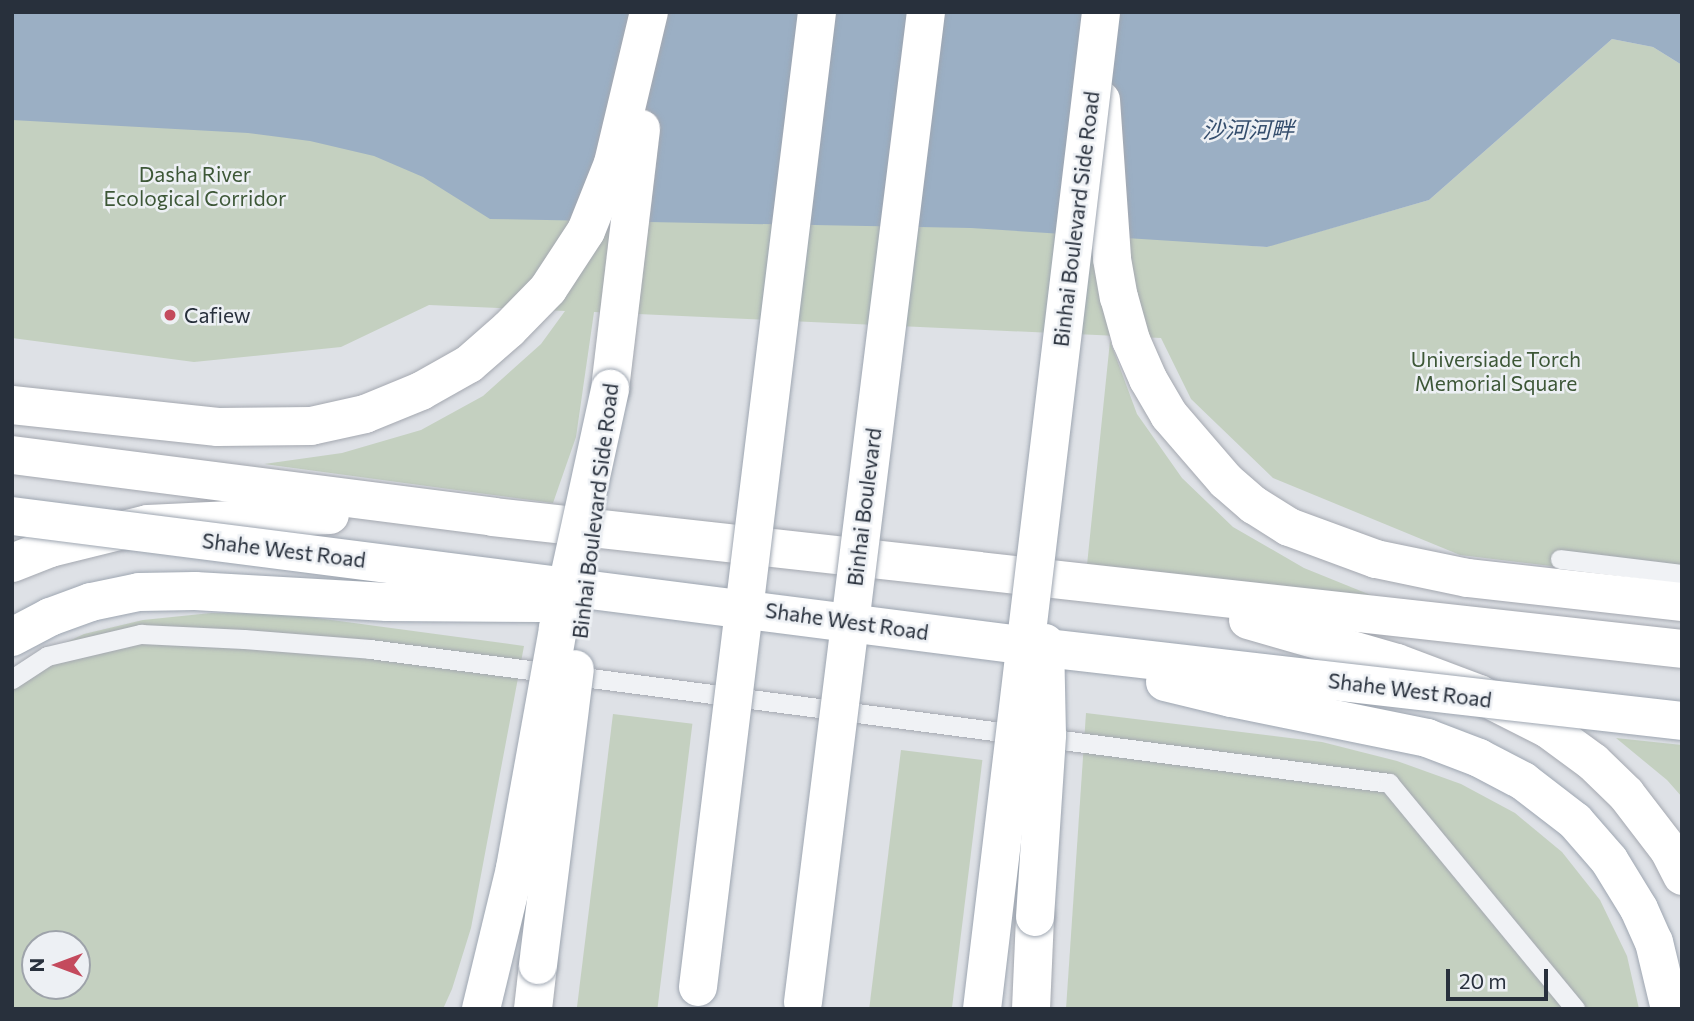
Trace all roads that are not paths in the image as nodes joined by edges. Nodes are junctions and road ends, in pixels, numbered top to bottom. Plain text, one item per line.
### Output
1 (649, 12) edge
2 (655, 12) edge
3 (817, 12) edge
4 (926, 12) edge
5 (1102, 12) edge
6 (610, 389) junction
7 (12, 405) edge
8 (12, 455) edge
9 (1046, 472) junction
10 (12, 516) edge
11 (494, 517) junction
12 (1560, 559) dead end
13 (12, 564) edge
14 (1682, 574) edge
15 (1061, 580) junction
16 (1682, 602) edge
17 (714, 603) junction
18 (12, 637) edge
19 (1020, 645) junction
20 (1682, 649) edge
21 (12, 679) edge
22 (1682, 721) edge
23 (1682, 876) edge
24 (698, 987) dead end
25 (803, 1002) dead end
26 (481, 1009) edge
27 (533, 1009) edge
28 (982, 1009) edge
29 (1031, 1009) edge
30 (1575, 1009) edge
31 (1670, 1009) edge

1 - 7 main road
2 - 6 main road, Binhai Boulevard Side Road
3 - 24 main road, bridge
4 - 25 main road, Binhai Boulevard, bridge
5 - 9 main road, Binhai Boulevard Side Road, bridge
5 - 16 main road, bridge
6 - 26 main road, bridge
6 - 27 main road, Binhai Boulevard Side Road, bridge
8 - 11 main road
9 - 28 main road, Binhai Boulevard Side Road, bridge
9 - 29 main road, bridge
10 - 17 main road, Shahe West Road, bridge
11 - 13 main road
11 - 15 main road
12 - 14 lane
15 - 20 main road
15 - 23 main road
17 - 18 main road, bridge
17 - 19 main road, Shahe West Road, bridge
19 - 22 main road, Shahe West Road, bridge
19 - 31 main road, bridge
21 - 30 lane

